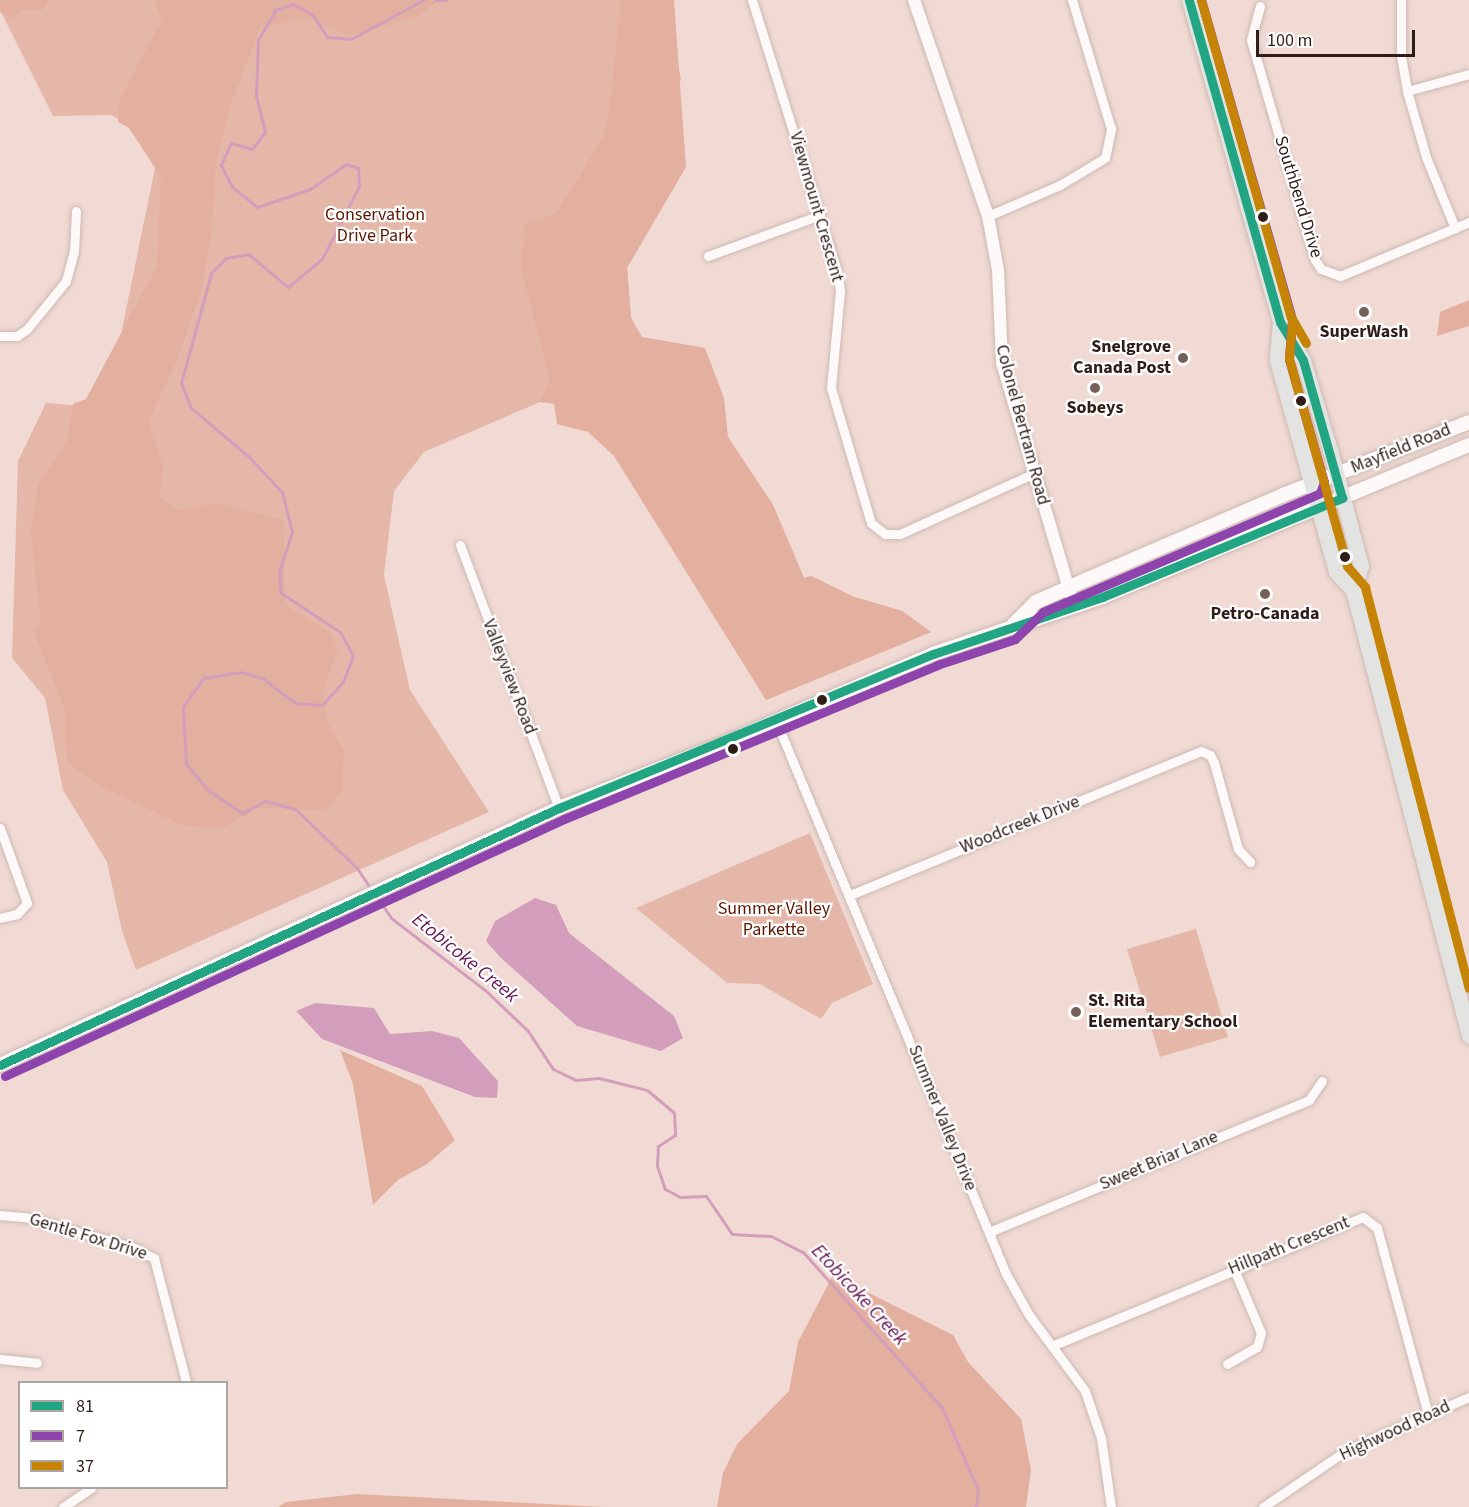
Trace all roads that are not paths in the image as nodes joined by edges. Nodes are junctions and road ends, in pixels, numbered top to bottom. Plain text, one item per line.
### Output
1 (752, 0) edge
2 (914, 0) edge
3 (1072, 0) edge
4 (1189, 0) edge
5 (1401, 0) edge
6 (1260, 6) dead end
7 (1469, 74) edge
8 (1407, 91) junction
9 (76, 211) dead end
10 (820, 215) junction
11 (988, 216) junction
12 (1469, 222) edge
13 (1455, 228) junction
14 (708, 256) dead end
15 (1280, 322) junction
16 (0, 336) edge
17 (1469, 422) edge
18 (1469, 446) edge
19 (1032, 474) junction
20 (1336, 475) junction
21 (1312, 484) junction
22 (1342, 498) junction
23 (1318, 507) junction
24 (460, 545) dead end
25 (1068, 588) junction
26 (1353, 590) junction
27 (1074, 606) junction
28 (1010, 628) junction
29 (776, 721) junction
30 (559, 808) junction
31 (0, 828) edge
32 (1250, 862) dead end
33 (850, 895) junction
34 (0, 918) edge
35 (1469, 1036) edge
36 (0, 1065) edge
37 (1322, 1081) dead end
38 (0, 1215) edge
39 (989, 1232) junction
40 (1234, 1269) junction
41 (1054, 1345) junction
42 (0, 1359) edge
43 (37, 1363) dead end
44 (1227, 1364) dead end
45 (185, 1381) edge
46 (1469, 1397) edge
47 (1428, 1414) junction
48 (90, 1489) edge
49 (63, 1507) edge
50 (1111, 1507) edge
51 (1263, 1507) edge

1 - 10 street, Viewmount Crescent
2 - 11 street, Colonel Bertram Road
3 - 11 street
4 - 15 main road
5 - 8 street
6 - 13 street, Southbend Drive
7 - 8 street
8 - 13 street
9 - 16 street
10 - 14 street
10 - 19 street, Viewmount Crescent
11 - 19 street, Colonel Bertram Road
12 - 13 street, Southbend Drive
15 - 20 main road
15 - 21 main road
17 - 20 main road, Mayfield Road
18 - 22 main road, Mayfield Road
19 - 25 street, Colonel Bertram Road
20 - 21 main road, Mayfield Road
20 - 22 main road
21 - 23 main road
21 - 25 main road, Mayfield Road
22 - 23 main road, Mayfield Road
22 - 26 main road
23 - 26 main road
23 - 27 main road, Mayfield Road
24 - 30 street, Valleyview Road
25 - 27 street, Colonel Bertram Road
25 - 28 main road, Mayfield Road
26 - 35 main road
27 - 28 main road, Mayfield Road
28 - 29 main road, Mayfield Road
29 - 30 main road, Mayfield Road
29 - 33 street, Summer Valley Drive
30 - 36 main road, Mayfield Road
31 - 34 street
32 - 33 street, Woodcreek Drive
33 - 39 street, Summer Valley Drive
37 - 39 street, Sweet Briar Lane
38 - 45 street, Gentle Fox Drive
39 - 41 street, Summer Valley Drive
40 - 41 street, Hillpath Crescent
40 - 44 street
40 - 47 street, Hillpath Crescent
41 - 50 street, Summer Valley Drive
42 - 43 street
46 - 47 street, Highwood Road
47 - 51 street, Highwood Road
48 - 49 street

